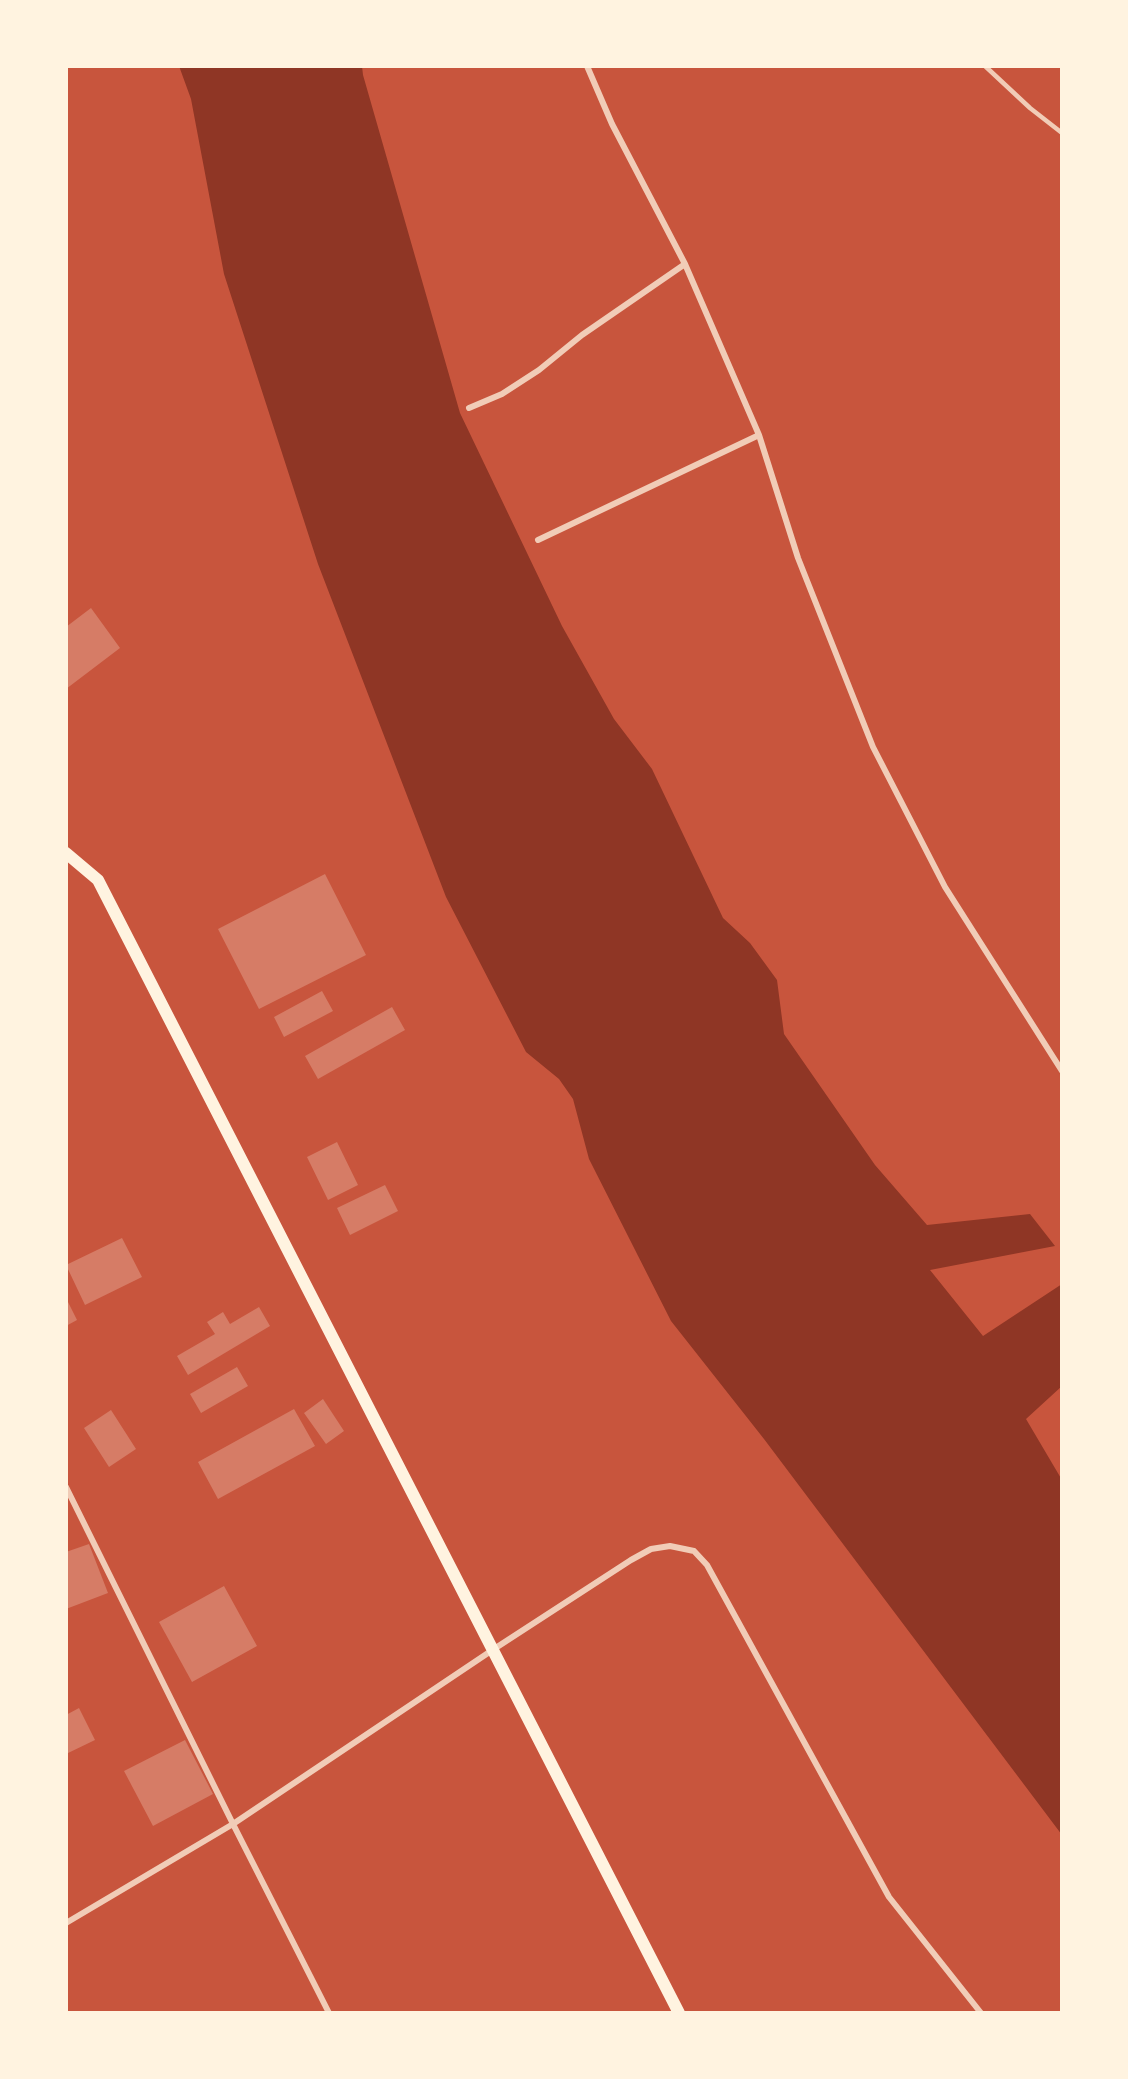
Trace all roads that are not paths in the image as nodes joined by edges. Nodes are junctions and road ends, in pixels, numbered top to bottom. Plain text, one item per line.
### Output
1 (587, 66) edge
2 (985, 66) edge
3 (1062, 133) edge
4 (685, 264) junction
5 (469, 408) dead end
6 (759, 435) junction
7 (538, 540) dead end
8 (66, 853) edge
9 (1062, 1071) edge
10 (66, 1487) edge
11 (494, 1649) junction
12 (233, 1824) junction
13 (66, 1923) edge
14 (329, 2013) edge
15 (679, 2013) edge
16 (981, 2013) edge

1 - 4 street
2 - 3 lane
4 - 5 street
4 - 6 street
6 - 7 street
6 - 9 street
8 - 11 main road
10 - 12 street
11 - 12 street
11 - 15 main road
11 - 16 street
12 - 13 street
12 - 14 street

